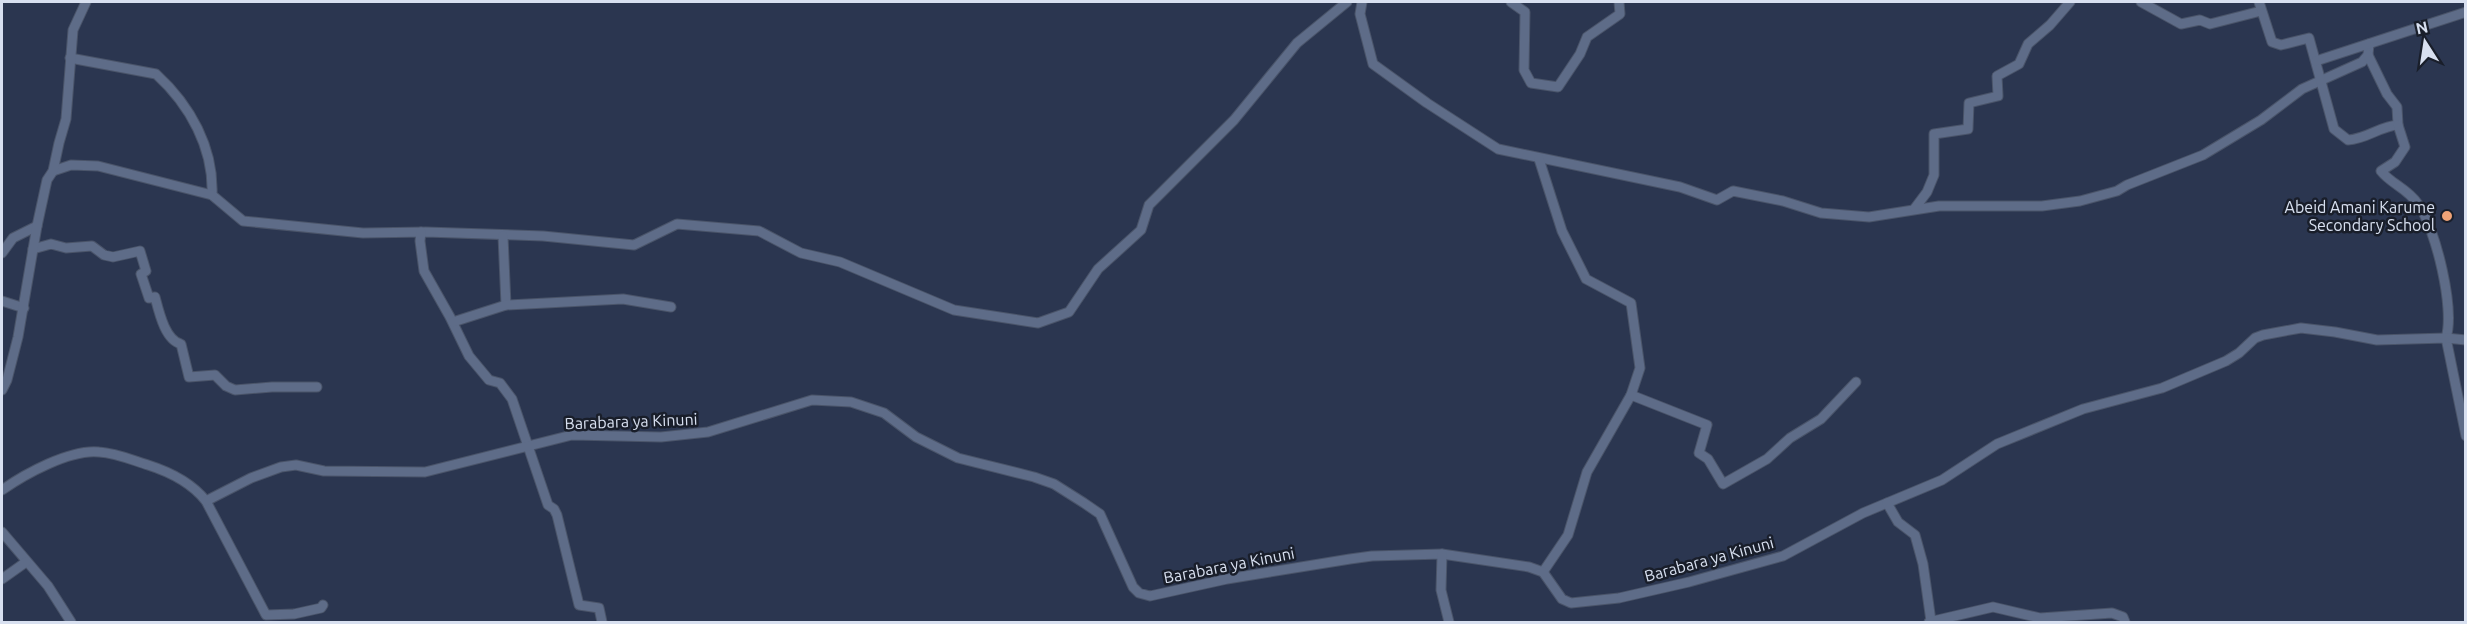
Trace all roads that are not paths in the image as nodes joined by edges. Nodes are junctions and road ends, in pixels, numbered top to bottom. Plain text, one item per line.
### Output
1 (86, 2) edge
2 (1347, 2) edge
3 (1362, 2) edge
4 (1511, 2) edge
5 (1618, 2) edge
6 (2070, 2) edge
7 (2140, 2) edge
8 (2260, 6) edge
9 (2466, 12) edge
10 (2369, 44) junction
11 (2368, 55) junction
12 (70, 58) junction
13 (2316, 61) junction
14 (2321, 80) junction
15 (2398, 125) junction
16 (1539, 159) junction
17 (53, 171) junction
18 (212, 195) junction
19 (1915, 208) junction
20 (37, 226) junction
21 (421, 232) junction
22 (503, 236) junction
23 (33, 249) junction
24 (2, 253) edge
25 (2, 301) edge
26 (506, 305) junction
27 (671, 307) dead end
28 (24, 308) junction
29 (453, 322) junction
30 (2446, 338) junction
31 (2466, 340) edge
32 (1856, 382) dead end
33 (317, 387) dead end
34 (2, 390) edge
35 (1631, 395) junction
36 (2466, 436) edge
37 (528, 446) junction
38 (2, 490) edge
39 (206, 501) junction
40 (1887, 503) junction
41 (2, 532) edge
42 (1442, 554) junction
43 (26, 562) junction
44 (1543, 572) junction
45 (2, 579) edge
46 (323, 605) dead end
47 (71, 622) edge
48 (602, 622) edge
49 (1449, 622) edge
50 (1930, 622) edge
51 (2125, 622) edge

1 - 12 street
2 - 22 street
3 - 16 street
4 - 5 street
6 - 19 street
7 - 8 street
8 - 13 street
9 - 10 street
10 - 11 street
10 - 13 street
11 - 14 street
11 - 15 street
12 - 17 street
12 - 18 street
13 - 14 street
14 - 15 street
14 - 19 street
15 - 30 street
16 - 19 street
16 - 35 street
17 - 18 street
17 - 20 street
18 - 21 street
20 - 23 street
20 - 24 street
21 - 22 street
21 - 29 street
22 - 26 street
23 - 28 street
23 - 33 street
25 - 28 street
26 - 27 street
26 - 29 street
28 - 34 street
29 - 37 street
30 - 31 street, Barabara ya Kinuni
30 - 36 street
30 - 40 street, Barabara ya Kinuni
32 - 35 street
35 - 44 street
37 - 39 street, Barabara ya Kinuni
37 - 42 street, Barabara ya Kinuni
37 - 48 street
38 - 39 street
39 - 46 street
40 - 44 street, Barabara ya Kinuni
40 - 50 street
41 - 43 street
42 - 44 street, Barabara ya Kinuni
42 - 49 street
43 - 45 street
43 - 47 street
50 - 51 street

